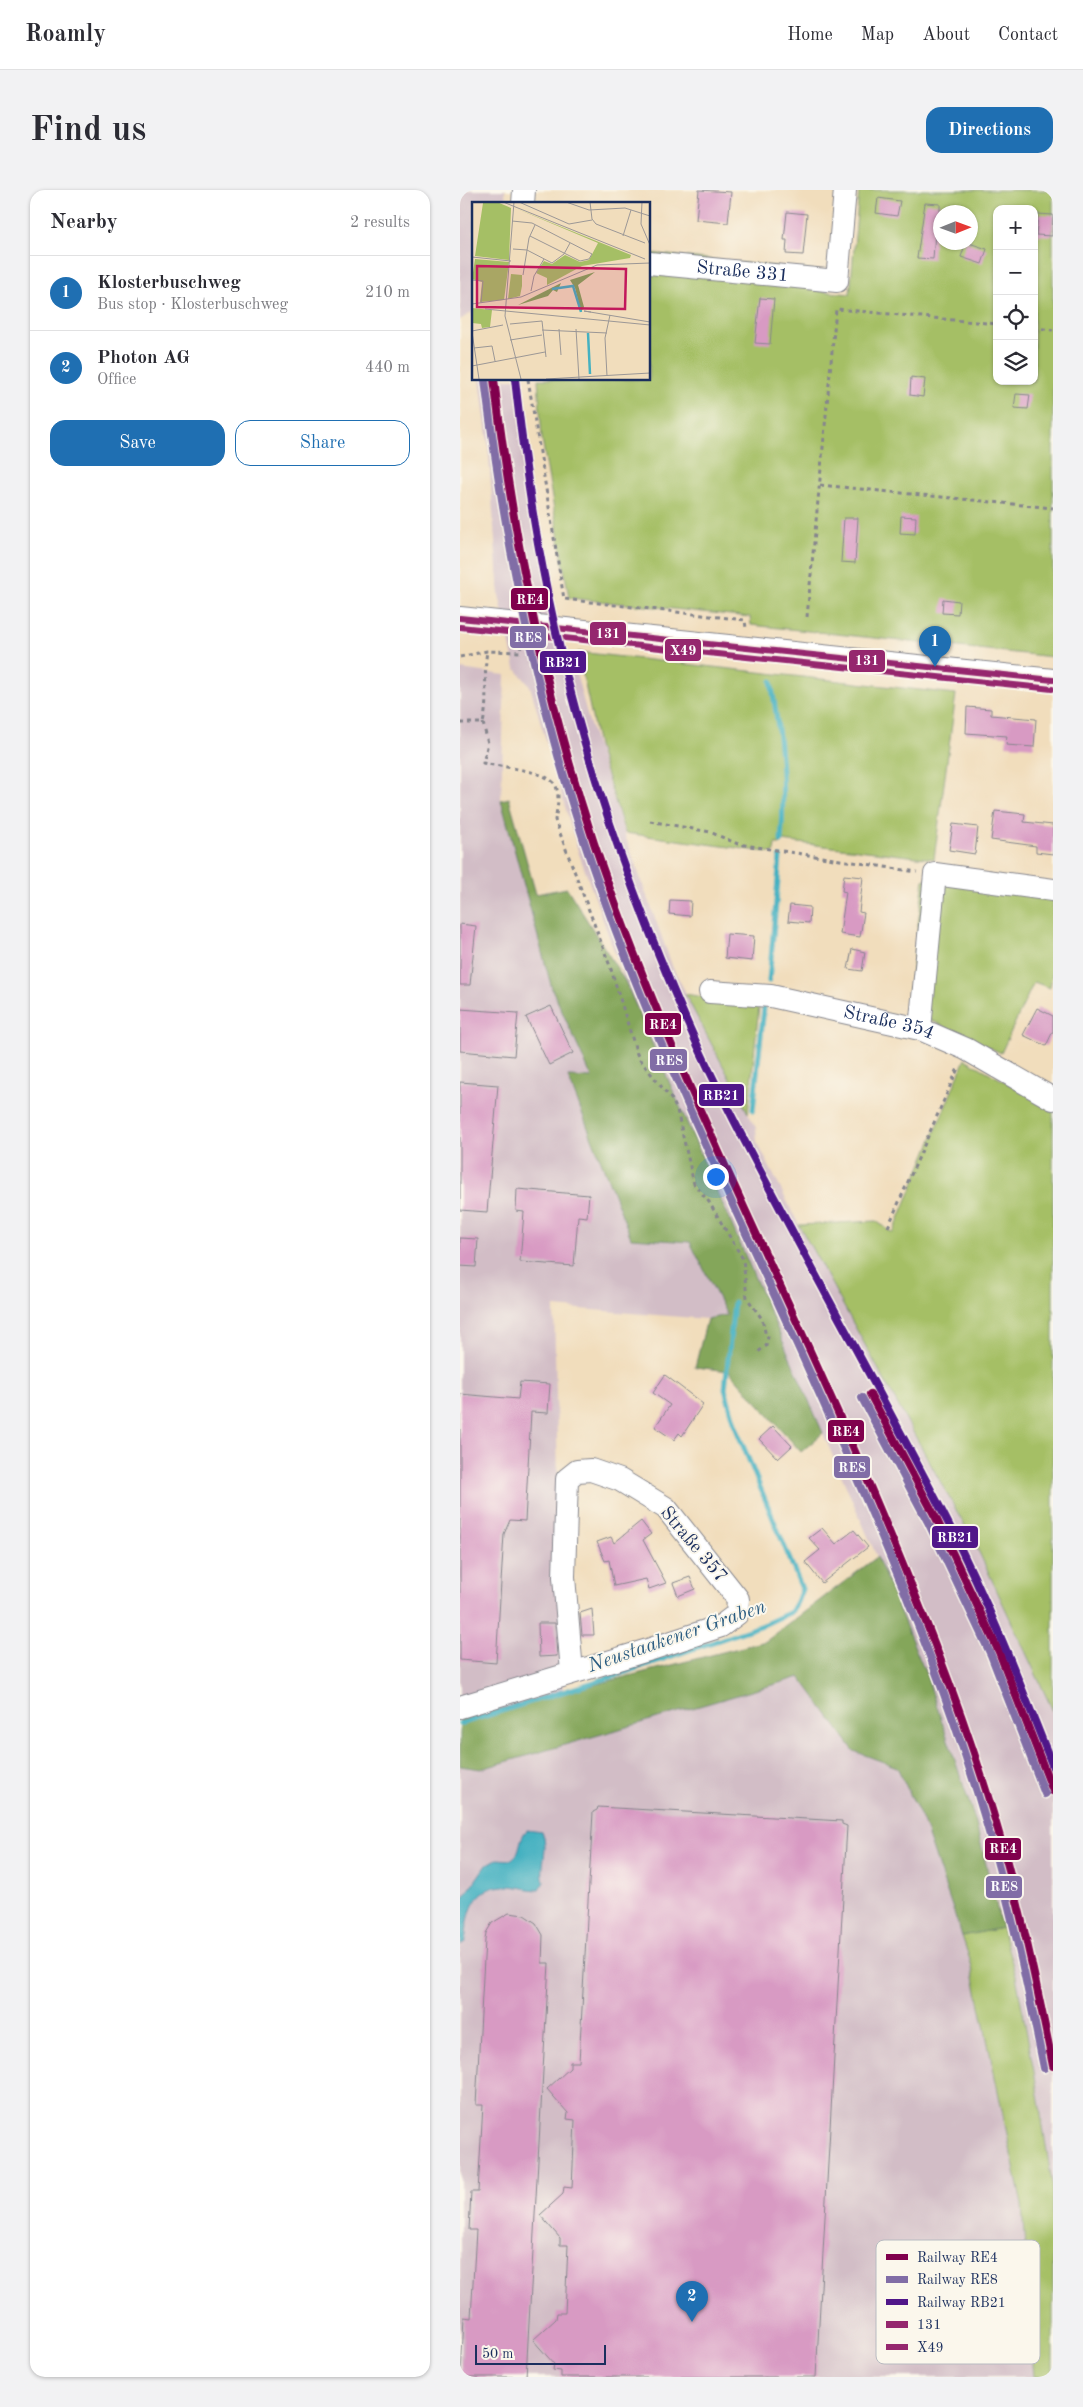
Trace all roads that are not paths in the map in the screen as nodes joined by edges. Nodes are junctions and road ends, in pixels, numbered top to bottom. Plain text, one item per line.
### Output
1 (845, 190) edge
2 (650, 263) edge
3 (467, 618) edge
4 (1053, 680) edge
5 (1053, 890) edge
6 (710, 992) dead end
7 (920, 1029) junction
8 (1053, 1099) edge
9 (572, 1672) junction
10 (460, 1706) edge

1 - 2 street, Straße 331
3 - 4 street
5 - 7 street
6 - 7 street, Straße 354
7 - 8 street, Straße 354
9 - 9 street, Straße 357
9 - 10 street, Straße 357

